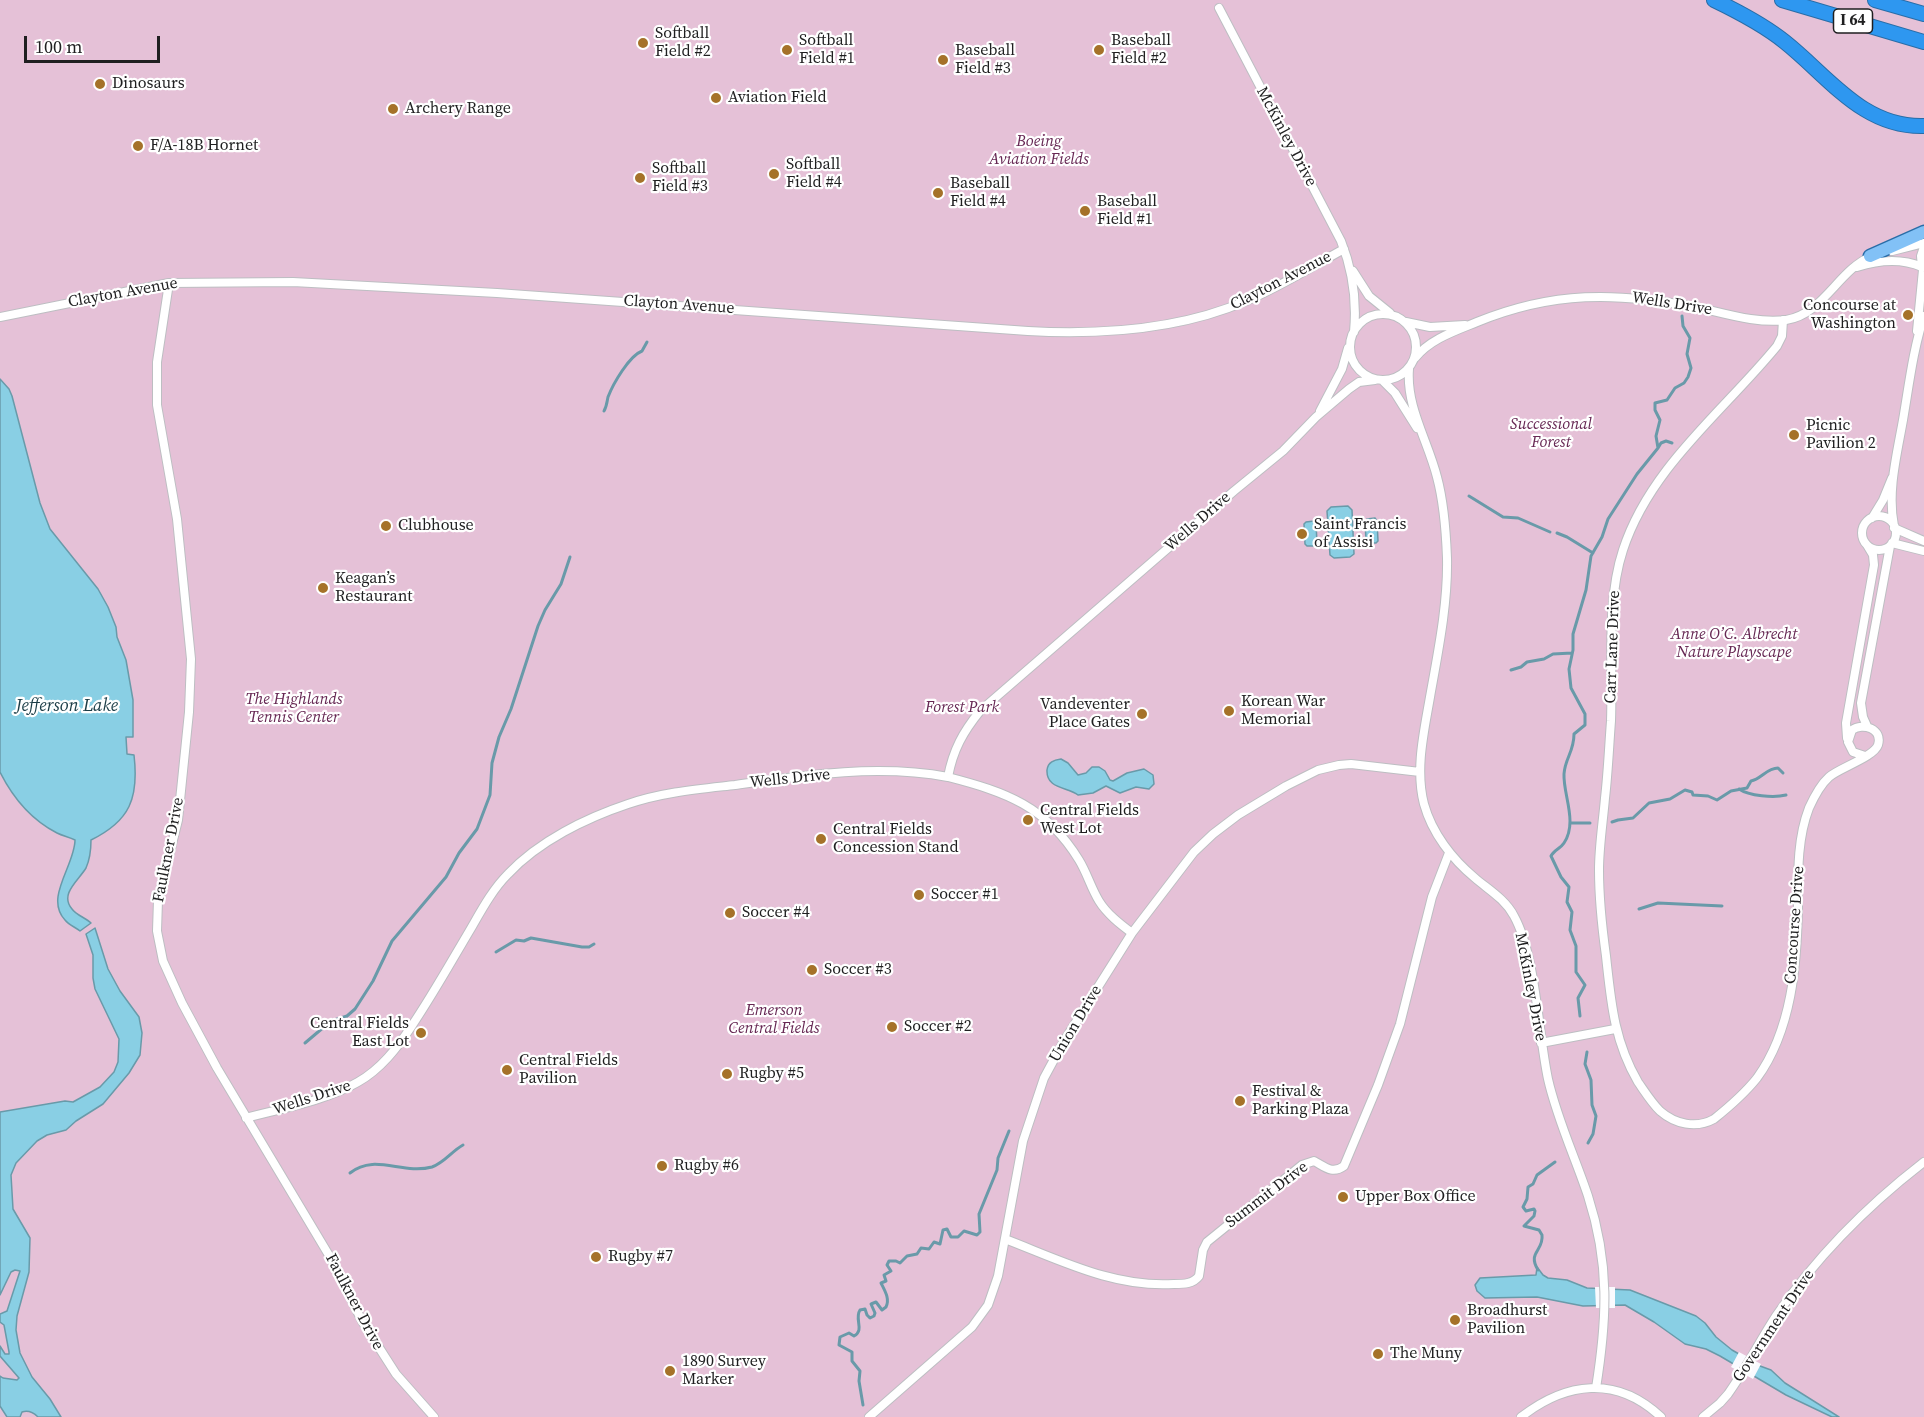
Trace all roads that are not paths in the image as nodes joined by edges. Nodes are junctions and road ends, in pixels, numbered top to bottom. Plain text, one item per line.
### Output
1 (1714, 0) edge
2 (1782, 0) edge
3 (1875, 0) edge
4 (1219, 8) dead end
5 (1924, 14) edge
6 (1924, 42) edge
7 (1924, 118) edge
8 (1892, 122) junction
9 (1924, 126) edge
10 (1924, 232) edge
11 (1924, 245) edge
12 (1344, 249) junction
13 (1870, 256) junction
14 (1350, 267) junction
15 (1856, 267) junction
16 (1923, 270) edge
17 (168, 283) junction
18 (1393, 316) junction
19 (1924, 316) edge
20 (0, 317) edge
21 (1783, 320) junction
22 (1405, 322) junction
23 (1472, 324) junction
24 (1352, 336) junction
25 (1917, 340) junction
26 (1415, 358) junction
27 (1409, 369) junction
28 (1379, 380) junction
29 (1316, 417) junction
30 (1423, 437) junction
31 (1894, 471) junction
32 (1872, 518) junction
33 (1894, 526) junction
34 (1924, 541) edge
35 (1891, 544) junction
36 (1868, 545) junction
37 (1924, 550) edge
38 (1867, 726) junction
39 (1848, 742) junction
40 (1865, 756) junction
41 (1420, 772) junction
42 (948, 777) junction
43 (1449, 853) junction
44 (1132, 933) junction
45 (1616, 1029) junction
46 (1541, 1043) junction
47 (246, 1118) junction
48 (1924, 1162) edge
49 (1005, 1239) junction
50 (1596, 1388) junction
51 (434, 1417) edge
52 (869, 1417) edge
53 (1521, 1417) edge
54 (1661, 1417) edge
55 (1703, 1417) edge

1 - 8 highway
2 - 6 highway, I 64
3 - 5 highway, I 64
4 - 12 street, McKinley Drive
7 - 8 highway
8 - 9 highway
10 - 13 main road
11 - 13 street, Wells Drive
11 - 16 street
12 - 14 street, McKinley Drive
12 - 17 street, Clayton Avenue
13 - 15 street, Wells Drive
14 - 18 street, McKinley Drive
14 - 24 street, McKinley Drive
15 - 16 street
15 - 21 street, Wells Drive
16 - 25 street
17 - 20 street, Clayton Avenue
17 - 47 street, Faulkner Drive
18 - 22 street
18 - 24 street
19 - 25 street
21 - 23 street, Wells Drive
21 - 45 street, Carr Lane Drive
22 - 23 street, Wells Drive
22 - 26 street
23 - 26 street, Wells Drive
24 - 28 street
24 - 29 street, Wells Drive
25 - 31 street
26 - 27 street
27 - 28 street
27 - 30 street, McKinley Drive
28 - 29 street, Wells Drive
28 - 30 street, McKinley Drive
29 - 42 street, Wells Drive
30 - 41 street, McKinley Drive
31 - 32 street
31 - 33 street
32 - 33 street
32 - 36 street
33 - 34 street
33 - 35 street
35 - 36 street
35 - 37 street
35 - 38 street
36 - 39 street
38 - 39 street
38 - 40 street
39 - 40 street
40 - 45 street, Concourse Drive
41 - 43 street, McKinley Drive
41 - 44 street, Union Drive
42 - 44 street
42 - 47 street, Wells Drive
43 - 46 street, McKinley Drive
43 - 49 street, Summit Drive
44 - 49 street, Union Drive
45 - 46 street
46 - 50 street, McKinley Drive
47 - 51 street, Faulkner Drive
48 - 55 street, Government Drive
49 - 52 street, Union Drive
50 - 53 street
50 - 54 street

